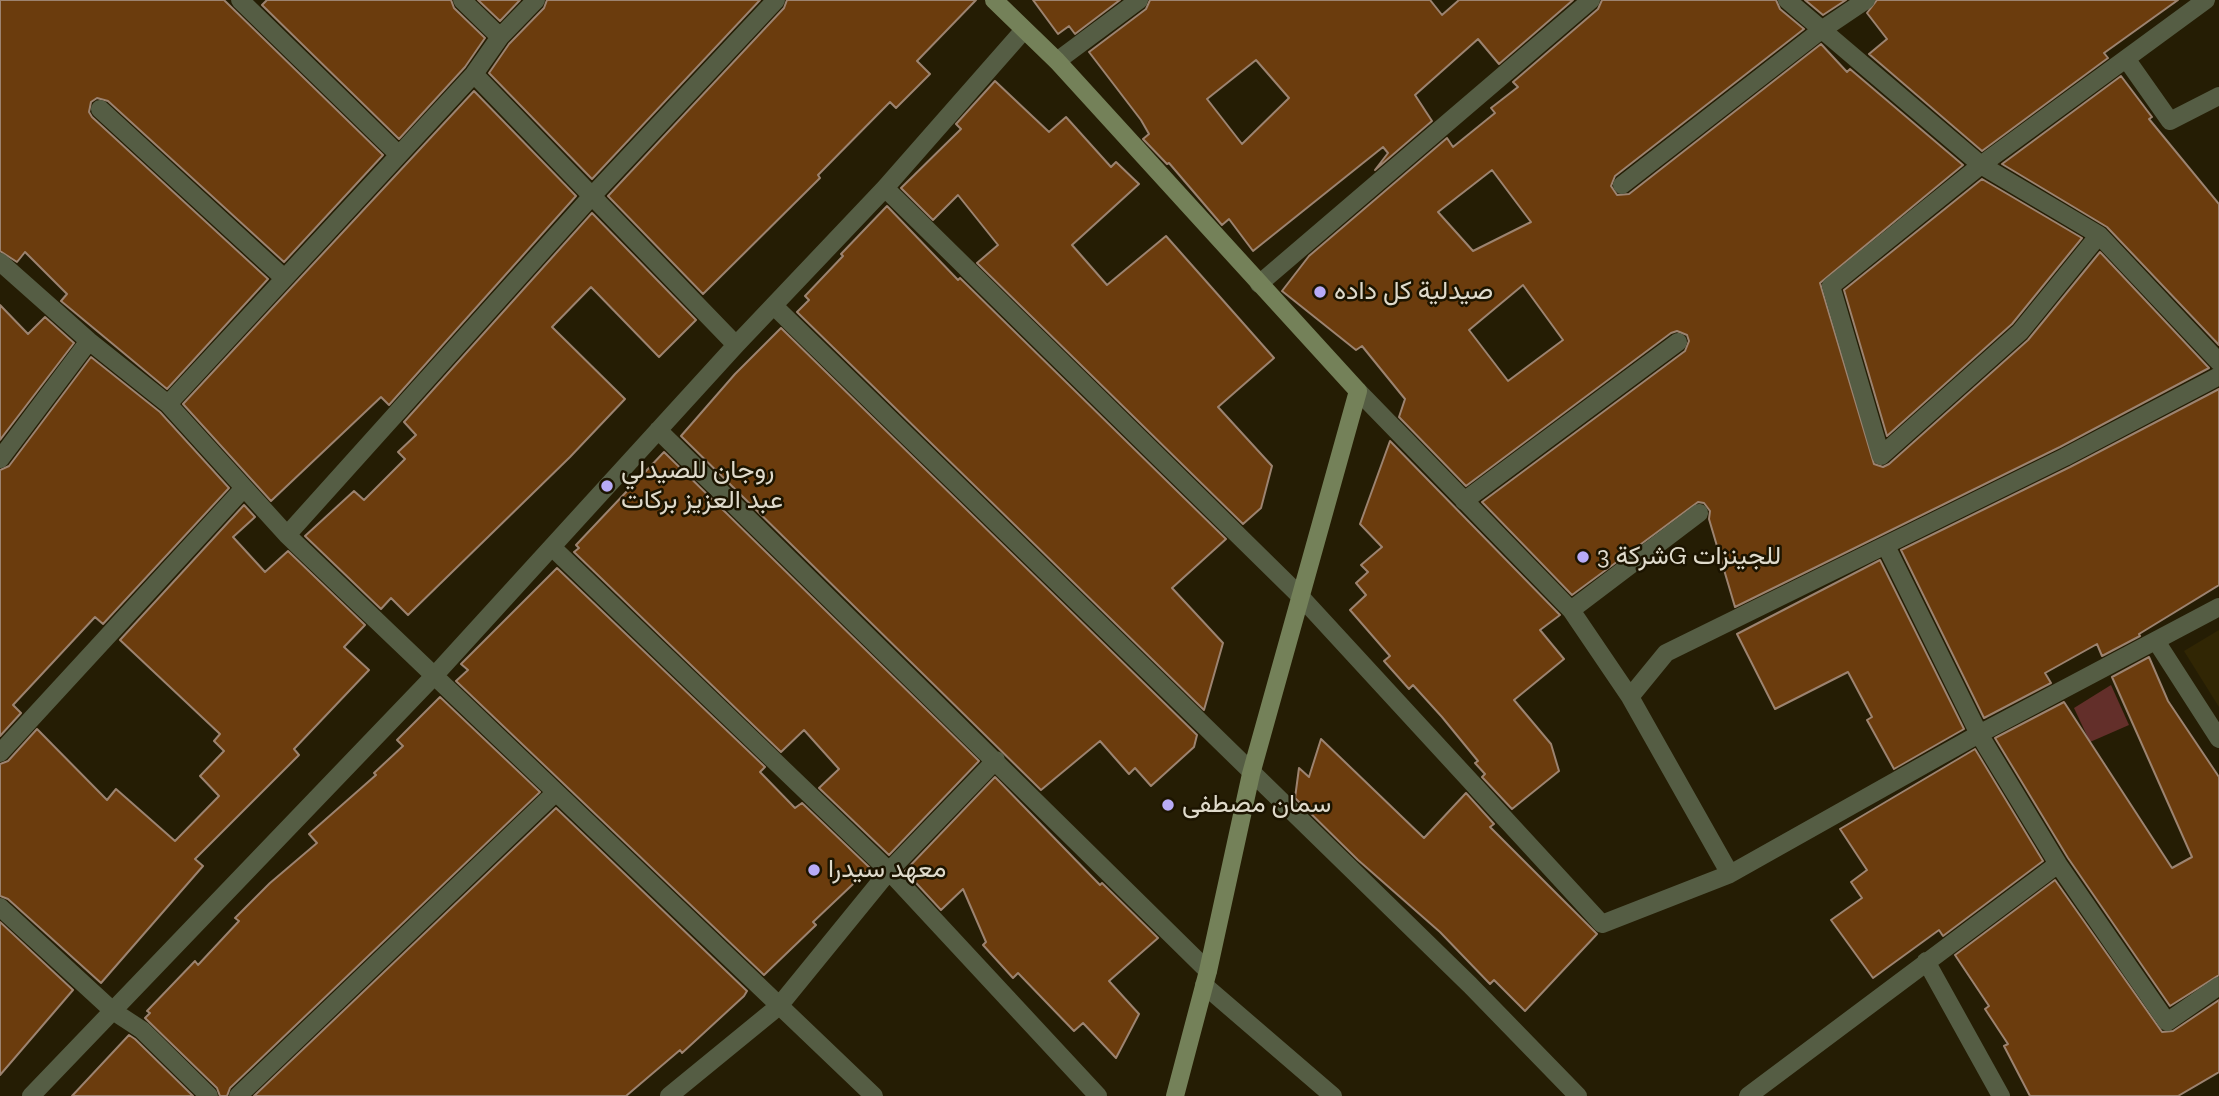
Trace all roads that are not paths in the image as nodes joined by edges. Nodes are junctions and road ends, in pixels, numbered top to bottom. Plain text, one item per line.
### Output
1 (240, 0) edge
2 (462, 0) edge
3 (536, 0) edge
4 (776, 0) edge
5 (994, 0) edge
6 (1139, 0) edge
7 (1591, 0) edge
8 (1787, 0) edge
9 (1866, 0) edge
10 (2206, 0) edge
11 (1023, 31) junction
12 (1820, 31) junction
13 (500, 37) junction
14 (2127, 60) junction
15 (1057, 61) junction
16 (474, 74) junction
17 (2219, 96) edge
18 (100, 109) dead end
19 (398, 154) junction
20 (1981, 165) junction
21 (1622, 185) dead end
22 (885, 188) junction
23 (592, 197) junction
24 (2099, 234) junction
25 (0, 262) edge
26 (284, 278) junction
27 (1259, 284) junction
28 (774, 306) junction
29 (89, 341) junction
30 (1678, 342) dead end
31 (736, 345) junction
32 (2219, 362) edge
33 (2219, 376) edge
34 (1358, 391) junction
35 (168, 404) junction
36 (658, 430) junction
37 (0, 459) edge
38 (244, 488) junction
39 (1464, 501) junction
40 (1699, 513) dead end
41 (287, 535) junction
42 (1885, 546) junction
43 (553, 548) junction
44 (1300, 596) junction
45 (2219, 607) edge
46 (1571, 610) junction
47 (2156, 641) junction
48 (434, 676) junction
49 (1630, 696) junction
50 (1979, 734) junction
51 (2219, 739) edge
52 (0, 753) edge
53 (996, 760) junction
54 (1251, 774) junction
55 (555, 793) junction
56 (2058, 864) junction
57 (889, 871) junction
58 (1730, 874) junction
59 (0, 906) edge
60 (1926, 961) junction
61 (1206, 978) junction
62 (2219, 986) edge
63 (779, 1006) junction
64 (113, 1011) junction
65 (32, 1096) edge
66 (209, 1096) edge
67 (238, 1096) edge
68 (669, 1096) edge
69 (874, 1096) edge
70 (1098, 1096) edge
71 (1175, 1096) edge
72 (1333, 1096) edge
73 (1578, 1096) edge
74 (1748, 1096) edge
75 (2001, 1096) edge

1 - 19 street
2 - 13 street
3 - 13 street
4 - 23 street
5 - 11 street
6 - 15 street
7 - 27 street
8 - 12 street
9 - 12 street
10 - 14 street
11 - 15 street
11 - 22 street
12 - 20 street
12 - 21 street
13 - 16 street
14 - 17 street
14 - 20 street
15 - 27 street
16 - 19 street
16 - 23 street
18 - 26 street
19 - 26 street
20 - 24 street
20 - 24 street
22 - 28 street
22 - 44 street
23 - 31 street
23 - 41 street
24 - 32 street
25 - 29 street
26 - 35 street
27 - 34 street
28 - 31 street
28 - 54 street
29 - 35 street
29 - 37 street
30 - 39 street
31 - 36 street
33 - 42 street
34 - 39 street
34 - 44 street
35 - 38 street
36 - 43 street
36 - 53 street
38 - 41 street
38 - 52 street
39 - 46 street
40 - 46 street
41 - 48 street
42 - 49 street
42 - 50 street
43 - 48 street
43 - 57 street
44 - 54 street
44 - 58 street
45 - 47 street
46 - 49 street
47 - 50 street
47 - 51 street
48 - 55 street
48 - 64 street
49 - 58 street
50 - 56 street
50 - 58 street
53 - 57 street
53 - 61 street
54 - 61 street
54 - 73 street
55 - 63 street
55 - 67 street
56 - 60 street
56 - 62 street
57 - 63 street
57 - 70 street
59 - 64 street
60 - 74 street
60 - 75 street
61 - 71 street
61 - 72 street
63 - 68 street
63 - 69 street
64 - 65 street
64 - 66 street

